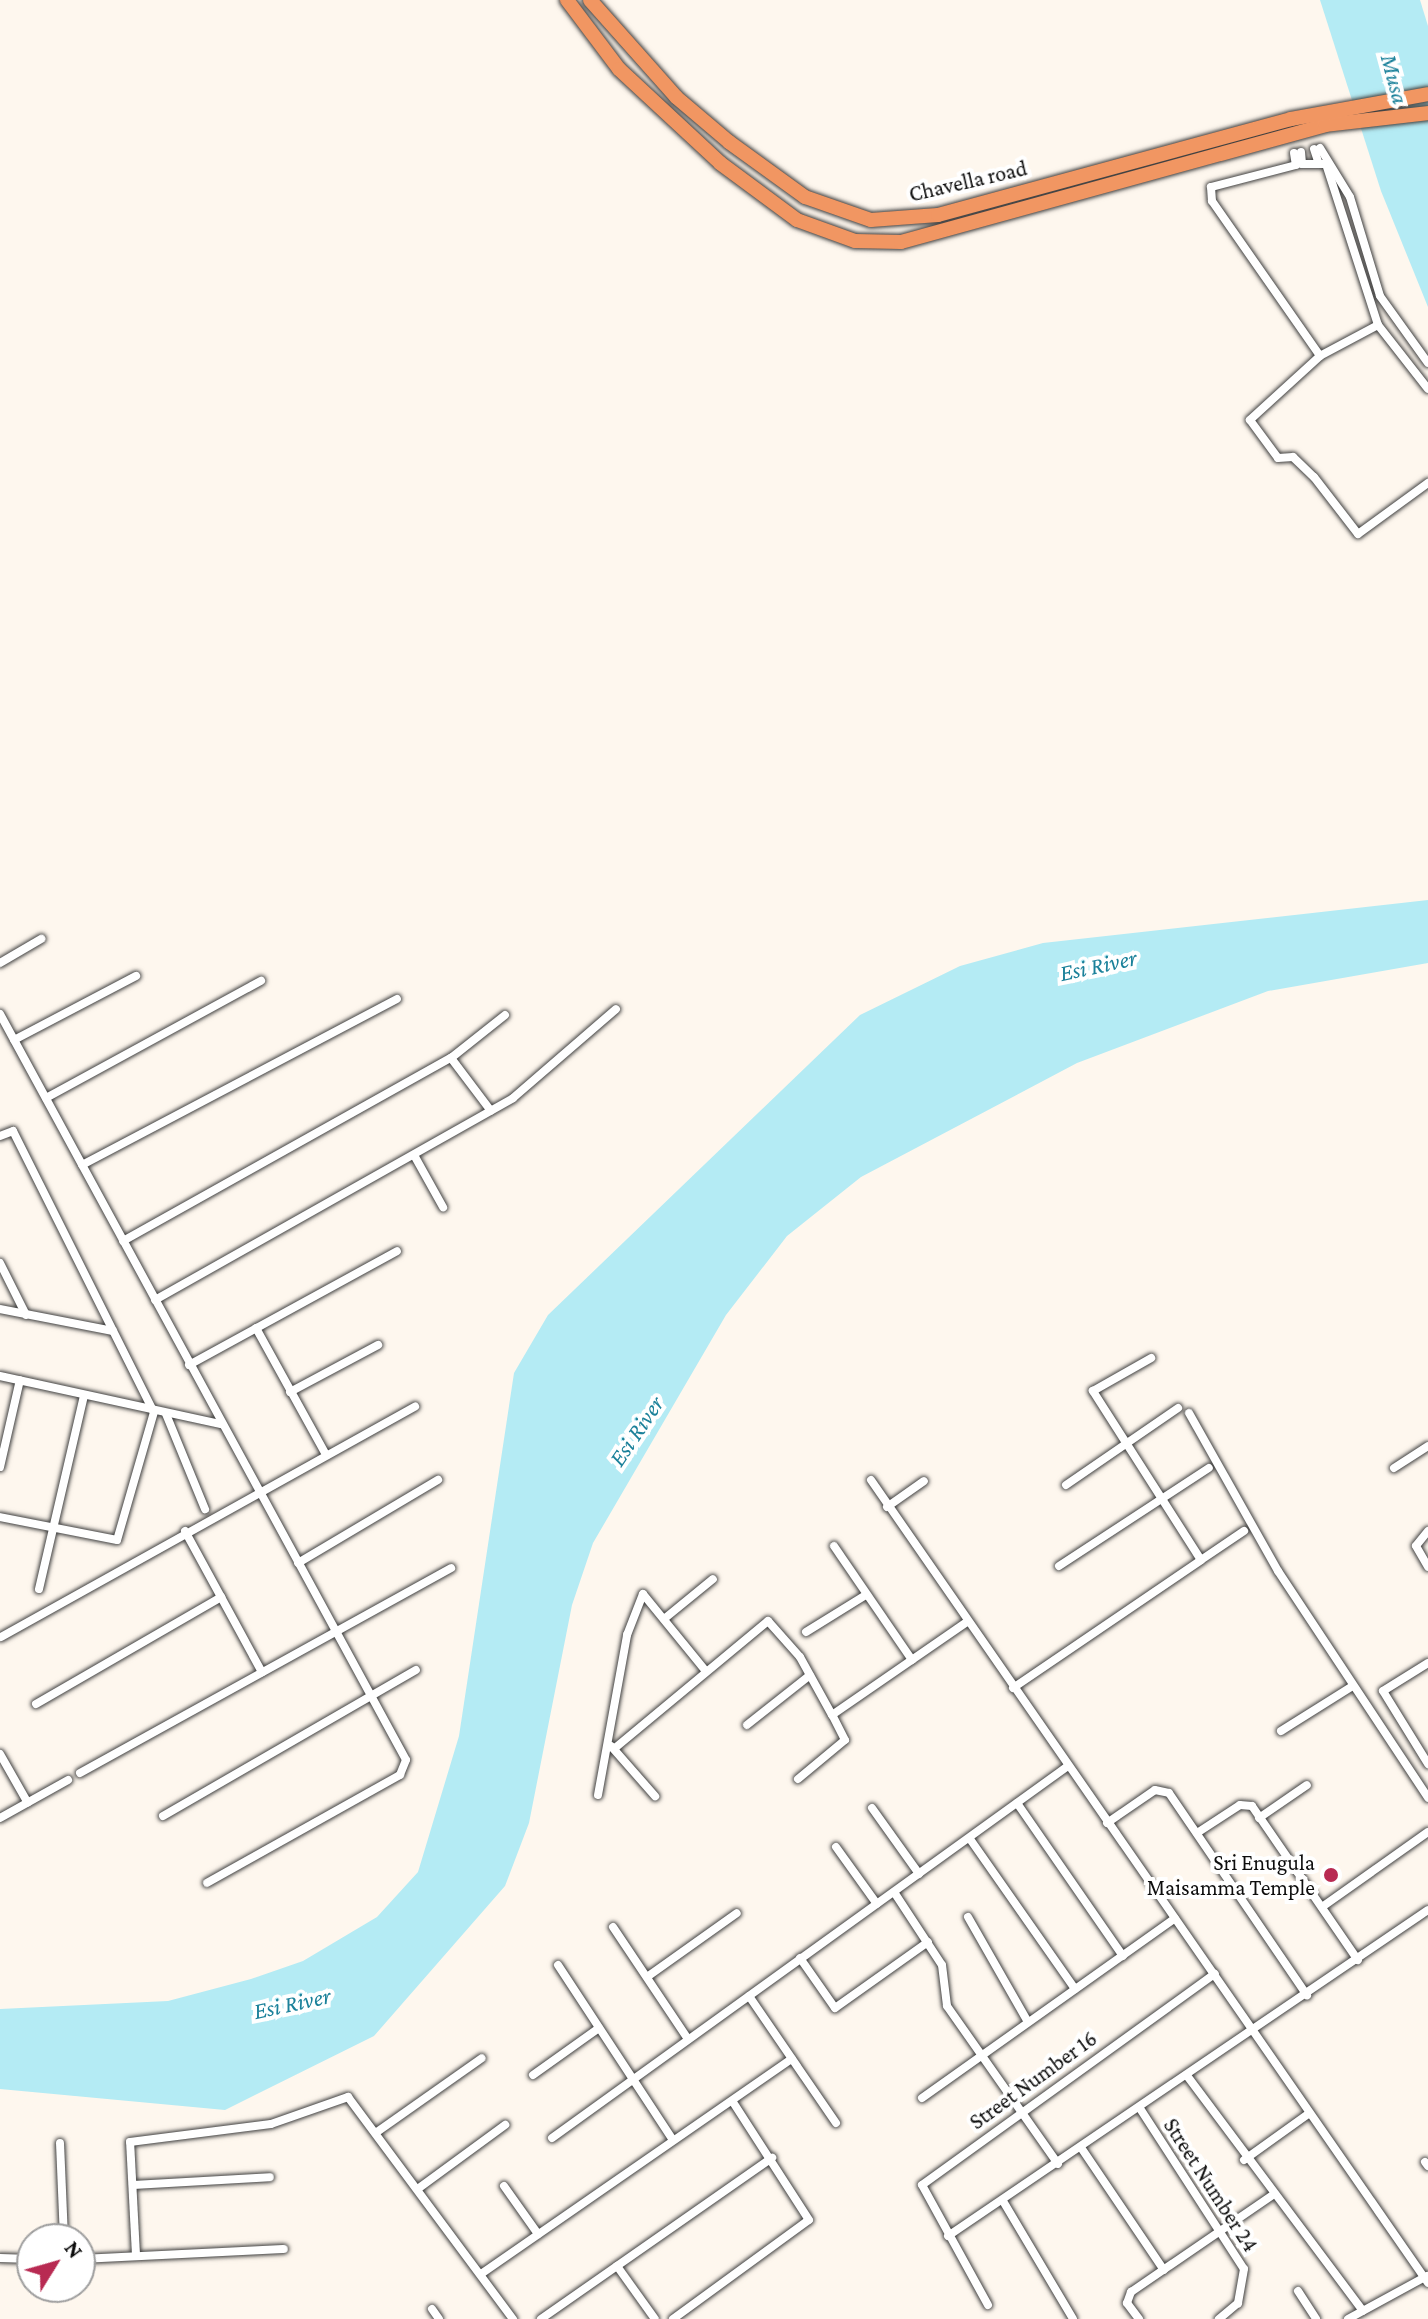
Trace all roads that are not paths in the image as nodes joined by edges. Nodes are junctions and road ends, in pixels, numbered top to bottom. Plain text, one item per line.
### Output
1 (567, 0) edge
2 (590, 0) edge
3 (1428, 94) edge
4 (1428, 113) edge
5 (1293, 127) junction
6 (1297, 153) dead end
7 (1318, 161) junction
8 (1299, 164) junction
9 (1378, 325) junction
10 (1320, 356) junction
11 (1428, 363) edge
12 (1428, 389) edge
13 (1428, 483) edge
14 (41, 939) dead end
15 (0, 963) edge
16 (136, 976) dead end
17 (261, 981) dead end
18 (397, 999) dead end
19 (616, 1009) dead end
20 (0, 1014) edge
21 (505, 1015) dead end
22 (14, 1040) junction
23 (451, 1058) junction
24 (46, 1098) junction
25 (491, 1111) junction
26 (0, 1136) edge
27 (414, 1155) junction
28 (82, 1165) junction
29 (443, 1207) dead end
30 (123, 1241) junction
31 (397, 1251) dead end
32 (0, 1263) edge
33 (155, 1300) junction
34 (0, 1309) edge
35 (26, 1315) junction
36 (256, 1328) junction
37 (113, 1331) junction
38 (378, 1345) dead end
39 (1151, 1358) dead end
40 (189, 1365) junction
41 (0, 1376) edge
42 (20, 1380) junction
43 (290, 1392) junction
44 (84, 1395) junction
45 (415, 1407) dead end
46 (1178, 1408) dead end
47 (154, 1412) junction
48 (1189, 1413) dead end
49 (166, 1414) junction
50 (221, 1424) junction
51 (1125, 1444) junction
52 (1428, 1446) edge
53 (2, 1447) edge
54 (325, 1453) junction
55 (0, 1467) edge
56 (1209, 1468) dead end
57 (1394, 1468) dead end
58 (438, 1480) dead end
59 (871, 1480) dead end
60 (924, 1481) dead end
61 (1066, 1485) dead end
62 (256, 1492) junction
63 (1163, 1501) junction
64 (887, 1507) junction
65 (205, 1509) dead end
66 (0, 1517) edge
67 (53, 1528) junction
68 (185, 1531) junction
69 (1244, 1531) dead end
70 (1428, 1531) edge
71 (834, 1546) dead end
72 (1201, 1560) junction
73 (298, 1563) junction
74 (1059, 1566) dead end
75 (1428, 1567) edge
76 (451, 1568) dead end
77 (713, 1579) dead end
78 (39, 1589) dead end
79 (866, 1595) junction
80 (221, 1597) junction
81 (664, 1619) junction
82 (967, 1622) junction
83 (338, 1632) junction
84 (806, 1632) dead end
85 (1, 1637) edge
86 (912, 1660) junction
87 (1428, 1663) edge
88 (416, 1670) dead end
89 (705, 1670) junction
90 (262, 1672) junction
91 (810, 1675) junction
92 (1351, 1687) junction
93 (1013, 1688) junction
94 (375, 1694) junction
95 (36, 1704) dead end
96 (832, 1715) junction
97 (747, 1725) dead end
98 (1281, 1731) dead end
99 (611, 1746) junction
100 (0, 1754) edge
101 (1428, 1764) edge
102 (1068, 1766) junction
103 (80, 1773) dead end
104 (798, 1779) dead end
105 (68, 1780) dead end
106 (1307, 1785) dead end
107 (598, 1795) dead end
108 (655, 1796) dead end
109 (1428, 1797) edge
110 (28, 1803) junction
111 (1017, 1803) junction
112 (872, 1808) dead end
113 (163, 1816) dead end
114 (0, 1818) edge
115 (1259, 1818) junction
116 (1107, 1823) junction
117 (1428, 1832) edge
118 (1197, 1833) junction
119 (970, 1839) junction
120 (836, 1847) dead end
121 (919, 1874) junction
122 (207, 1883) dead end
123 (894, 1892) junction
124 (877, 1904) junction
125 (1322, 1907) junction
126 (1428, 1910) edge
127 (737, 1913) dead end
128 (968, 1917) dead end
129 (1175, 1918) junction
130 (613, 1927) dead end
131 (928, 1942) junction
132 (1123, 1956) junction
133 (800, 1958) junction
134 (1358, 1960) junction
135 (558, 1965) dead end
136 (1215, 1974) junction
137 (647, 1977) junction
138 (1075, 1989) junction
139 (1307, 1995) junction
140 (749, 1996) junction
141 (1028, 2022) junction
142 (599, 2028) junction
143 (1253, 2033) junction
144 (688, 2039) junction
145 (982, 2055) junction
146 (482, 2058) dead end
147 (792, 2059) junction
148 (533, 2075) dead end
149 (631, 2077) junction
150 (1188, 2077) junction
151 (922, 2098) dead end
152 (733, 2102) junction
153 (1021, 2108) junction
154 (1141, 2110) junction
155 (1308, 2114) junction
156 (836, 2123) dead end
157 (505, 2125) dead end
158 (377, 2132) junction
159 (552, 2138) dead end
160 (673, 2140) junction
161 (60, 2143) dead end
162 (1082, 2149) junction
163 (772, 2158) junction
164 (1244, 2160) junction
165 (1058, 2164) junction
166 (270, 2177) dead end
167 (133, 2185) junction
168 (504, 2186) dead end
169 (419, 2188) junction
170 (1271, 2196) junction
171 (1003, 2201) junction
172 (63, 2223) edge
173 (1219, 2230) junction
174 (538, 2234) junction
175 (948, 2236) junction
176 (284, 2249) dead end
177 (136, 2255) junction
178 (96, 2258) edge
179 (617, 2266) junction
180 (1164, 2270) junction
181 (481, 2274) junction
182 (1427, 2278) edge
183 (1298, 2291) dead end
184 (988, 2305) dead end
185 (432, 2309) dead end
186 (1363, 2311) junction
187 (439, 2319) edge
188 (513, 2319) edge
189 (541, 2319) edge
190 (655, 2319) edge
191 (673, 2319) edge
192 (1073, 2319) edge
193 (1139, 2319) edge
194 (1219, 2319) edge
195 (1316, 2319) edge
196 (1348, 2319) edge

1 - 5 highway, Chavella road
2 - 5 highway, Chavella road
3 - 5 highway, Chavella road
4 - 5 highway
6 - 8 street
7 - 8 street
7 - 9 street
7 - 11 street
8 - 10 street
9 - 10 street
9 - 12 street
10 - 13 street
14 - 15 street
16 - 22 street
17 - 24 street
18 - 28 street
19 - 25 street
20 - 22 street
21 - 23 street
22 - 24 street
23 - 25 street
23 - 30 street
24 - 28 street
25 - 27 street
26 - 37 street
27 - 29 street
27 - 33 street
28 - 30 street
30 - 33 street
31 - 36 street
32 - 35 street
33 - 40 street
34 - 35 street
35 - 37 street
36 - 40 street
36 - 43 street
37 - 47 street
38 - 43 street
39 - 51 street
40 - 50 street
41 - 42 street
42 - 44 street
42 - 53 street
43 - 54 street
44 - 47 street
44 - 67 street
45 - 54 street
46 - 51 street
47 - 49 street
47 - 67 street
48 - 92 street
49 - 50 street
49 - 65 street
50 - 62 street
51 - 61 street
51 - 63 street
52 - 57 street
53 - 55 street
54 - 62 street
56 - 63 street
58 - 73 street
59 - 64 street
60 - 64 street
62 - 68 street
62 - 73 street
63 - 72 street
63 - 74 street
64 - 82 street
66 - 67 street
67 - 78 street
68 - 80 street
68 - 85 street
69 - 72 street
70 - 75 street
71 - 79 street
72 - 93 street
73 - 83 street
76 - 83 street
77 - 81 street
79 - 84 street
79 - 86 street
80 - 90 street
80 - 95 street
81 - 89 street
81 - 99 street
82 - 86 street
82 - 93 street
83 - 90 street
83 - 94 street
86 - 96 street
87 - 101 street
88 - 94 street
89 - 91 street
89 - 99 street
90 - 103 street
91 - 96 street
91 - 97 street
92 - 98 street
92 - 109 street
93 - 102 street
94 - 113 street
94 - 122 street
96 - 104 street
99 - 107 street
99 - 108 street
100 - 110 street
102 - 111 street
102 - 116 street
105 - 110 street
106 - 115 street
110 - 114 street
111 - 119 street
111 - 132 street
112 - 121 street
115 - 118 street
115 - 125 street
116 - 118 street
116 - 129 street
117 - 125 street
118 - 139 street
119 - 121 street
119 - 138 street
120 - 124 street
121 - 123 street
123 - 124 street
123 - 131 street
124 - 133 street
125 - 134 street
126 - 134 street
127 - 137 street
128 - 141 street
129 - 132 street
129 - 136 street
130 - 137 street
131 - 133 street
131 - 145 street
132 - 138 street
133 - 140 street
134 - 139 street
135 - 142 street
136 - 143 street
136 - 153 street, Street Number 16
137 - 144 street
138 - 141 street
139 - 143 street
140 - 144 street
140 - 147 street
141 - 145 street
142 - 148 street
142 - 149 street
143 - 150 street
143 - 155 street
144 - 149 street
145 - 151 street
145 - 153 street
146 - 158 street
147 - 152 street
147 - 156 street
149 - 159 street
149 - 160 street
150 - 154 street
150 - 164 street
152 - 160 street
152 - 163 street
153 - 165 street
153 - 175 street, Street Number 16
154 - 162 street
154 - 173 street, Street Number 24
155 - 164 street
155 - 182 street
157 - 169 street
158 - 167 street
158 - 169 street
160 - 174 street
161 - 172 street
162 - 165 street
162 - 180 street
163 - 179 street
163 - 191 street
164 - 170 street
165 - 171 street
166 - 167 street
167 - 177 street
168 - 174 street
169 - 181 street
170 - 173 street
170 - 186 street
171 - 175 street
171 - 192 street
173 - 180 street
173 - 194 street, Street Number 24
174 - 181 street
175 - 184 street
176 - 177 street
177 - 178 street
179 - 189 street
179 - 190 street
180 - 193 street
181 - 188 street
182 - 186 street
183 - 195 street
185 - 187 street
186 - 196 street

